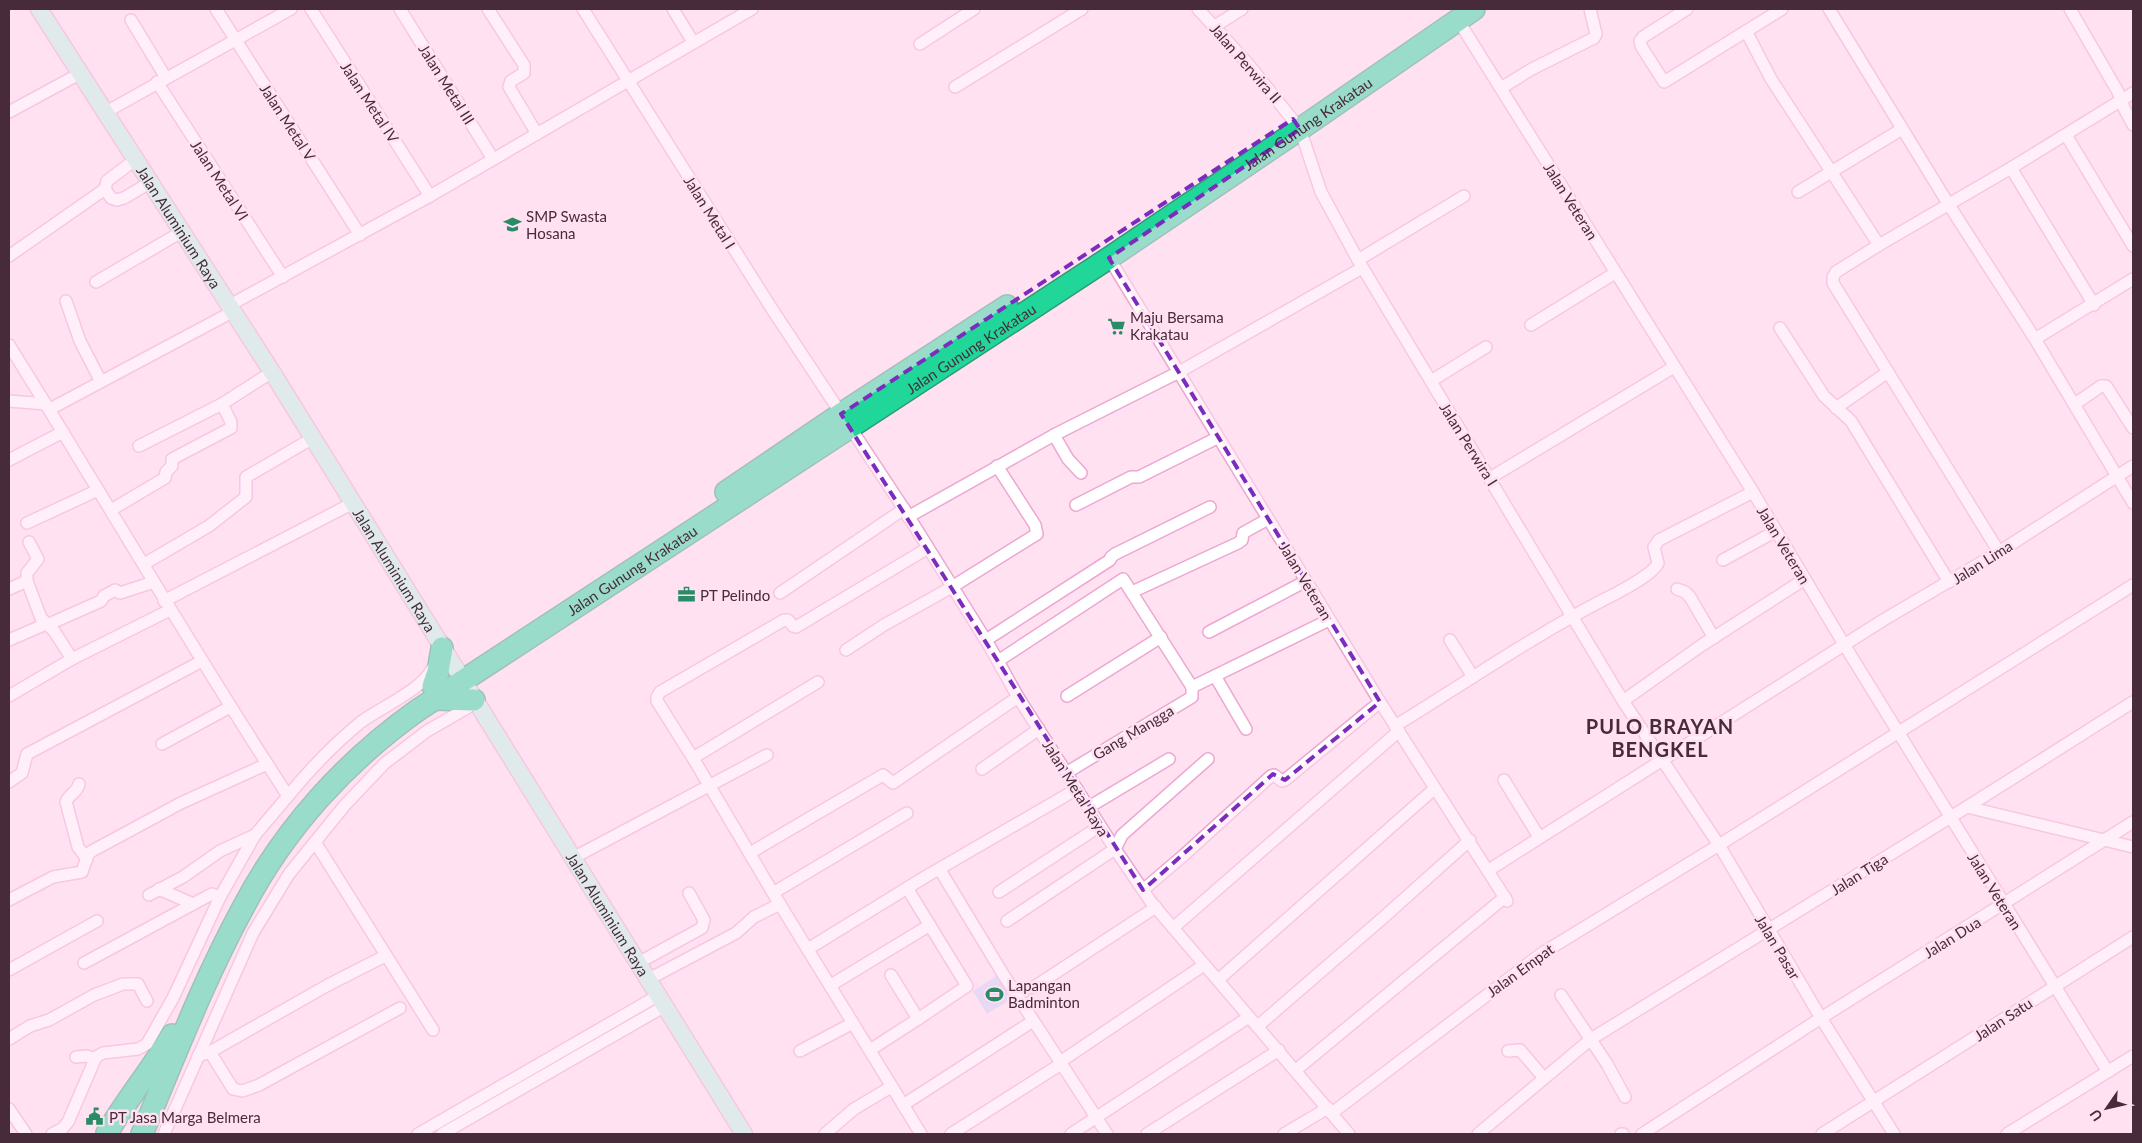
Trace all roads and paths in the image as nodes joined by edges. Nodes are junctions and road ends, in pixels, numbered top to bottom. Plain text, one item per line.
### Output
1 (39, 9) edge
2 (216, 9) edge
3 (291, 9) edge
4 (311, 9) edge
5 (400, 9) edge
6 (488, 9) edge
7 (583, 9) edge
8 (673, 9) edge
9 (752, 9) edge
10 (974, 9) edge
11 (1082, 9) edge
12 (1198, 9) edge
13 (1242, 9) edge
14 (1590, 9) edge
15 (1687, 9) edge
16 (1782, 9) edge
17 (1828, 9) edge
18 (2070, 9) edge
19 (1461, 12) edge
20 (131, 20) dead end
21 (1215, 26) junction
22 (1746, 31) junction
23 (236, 40) junction
24 (694, 42) junction
25 (920, 44) dead end
26 (81, 74) junction
27 (161, 80) junction
28 (627, 81) junction
29 (956, 87) dead end
30 (1501, 88) junction
31 (2133, 93) edge
32 (2120, 100) junction
33 (9, 111) edge
34 (106, 112) junction
35 (1296, 124) junction
36 (2133, 124) edge
37 (1902, 129) junction
38 (538, 134) junction
39 (2066, 135) junction
40 (136, 159) junction
41 (493, 159) junction
42 (2011, 168) junction
43 (1832, 172) junction
44 (152, 182) junction
45 (104, 189) junction
46 (1798, 192) dead end
47 (430, 196) junction
48 (1464, 196) dead end
49 (1949, 205) junction
50 (183, 231) junction
51 (360, 235) junction
52 (1879, 245) junction
53 (2133, 246) edge
54 (9, 256) edge
55 (1108, 258) junction
56 (1360, 264) junction
57 (1616, 273) junction
58 (283, 277) junction
59 (2133, 279) edge
60 (96, 282) dead end
61 (66, 301) dead end
62 (2094, 305) junction
63 (232, 308) junction
64 (1531, 325) dead end
65 (1780, 328) dead end
66 (2035, 339) junction
67 (9, 345) edge
68 (1486, 347) dead end
69 (1674, 367) junction
70 (272, 372) junction
71 (1179, 372) junction
72 (1888, 372) junction
73 (100, 380) junction
74 (1431, 381) junction
75 (9, 401) edge
76 (222, 404) junction
77 (2075, 404) junction
78 (48, 406) junction
79 (1836, 408) junction
80 (846, 420) junction
81 (2133, 428) edge
82 (63, 432) junction
83 (1054, 435) junction
84 (313, 438) junction
85 (1217, 438) junction
86 (139, 446) dead end
87 (9, 460) edge
88 (997, 466) junction
89 (2133, 466) edge
90 (1081, 473) dead end
91 (2118, 476) junction
92 (1490, 478) junction
93 (98, 490) junction
94 (1753, 492) junction
95 (353, 503) junction
96 (2133, 503) edge
97 (1076, 505) dead end
98 (1210, 507) dead end
99 (111, 510) junction
100 (906, 513) junction
101 (1268, 519) junction
102 (27, 523) dead end
103 (1776, 531) junction
104 (29, 542) dead end
105 (928, 548) junction
106 (2000, 552) junction
107 (1724, 560) dead end
108 (144, 564) junction
109 (1805, 579) junction
110 (27, 580) junction
111 (1306, 581) junction
112 (154, 582) junction
113 (1949, 582) junction
114 (2133, 585) edge
115 (952, 587) junction
116 (9, 589) edge
117 (1678, 589) dead end
118 (780, 592) dead end
119 (1132, 592) junction
120 (167, 606) junction
121 (1573, 615) junction
122 (1330, 620) junction
123 (47, 624) junction
124 (1209, 632) dead end
125 (1161, 637) junction
126 (1714, 638) junction
127 (9, 640) edge
128 (986, 640) junction
129 (1450, 640) dead end
130 (438, 642) junction
131 (1845, 646) junction
132 (846, 650) dead end
133 (72, 659) junction
134 (202, 661) junction
135 (998, 661) junction
136 (459, 676) junction
137 (1215, 676) junction
138 (1473, 678) junction
139 (818, 682) dead end
140 (1192, 687) junction
141 (434, 692) junction
142 (9, 696) edge
143 (1067, 696) dead end
144 (1018, 697) junction
145 (1623, 700) junction
146 (475, 702) junction
147 (1380, 702) junction
148 (2133, 702) edge
149 (230, 707) junction
150 (1397, 728) junction
151 (1039, 729) junction
152 (1246, 729) dead end
153 (1899, 731) junction
154 (162, 744) dead end
155 (767, 755) dead end
156 (694, 758) junction
157 (1169, 759) dead end
158 (1208, 759) dead end
159 (1662, 760) junction
160 (267, 764) junction
161 (982, 769) dead end
162 (1066, 772) junction
163 (1504, 780) dead end
164 (9, 782) edge
165 (79, 784) dead end
166 (710, 786) junction
167 (1078, 789) junction
168 (1434, 789) junction
169 (288, 796) junction
170 (1088, 807) junction
171 (1967, 807) junction
172 (907, 813) dead end
173 (1950, 817) junction
174 (2133, 822) edge
175 (1100, 826) junction
176 (255, 835) junction
177 (1539, 837) junction
178 (1470, 840) junction
179 (2104, 841) junction
180 (315, 842) junction
181 (1719, 845) junction
182 (2133, 846) edge
183 (1114, 849) junction
184 (750, 853) junction
185 (573, 858) junction
186 (86, 859) junction
187 (940, 870) junction
188 (1488, 870) junction
189 (907, 888) junction
190 (159, 889) junction
191 (1143, 890) junction
192 (999, 892) dead end
193 (689, 893) dead end
194 (773, 893) junction
195 (149, 895) dead end
196 (220, 896) junction
197 (9, 900) edge
198 (193, 904) junction
199 (780, 904) junction
200 (2004, 904) junction
201 (1156, 908) junction
202 (97, 921) dead end
203 (1007, 921) dead end
204 (930, 925) junction
205 (1174, 928) junction
206 (1768, 931) junction
207 (2133, 937) edge
208 (808, 949) junction
209 (385, 956) junction
210 (638, 963) junction
211 (84, 964) dead end
212 (1204, 964) junction
213 (9, 970) edge
214 (891, 975) dead end
215 (649, 980) junction
216 (1218, 980) junction
217 (831, 985) junction
218 (2054, 986) junction
219 (1034, 987) tunnel mouth
220 (1561, 995) dead end
221 (662, 1000) junction
222 (147, 1001) dead end
223 (400, 1008) dead end
224 (1249, 1017) junction
225 (1820, 1018) junction
226 (918, 1019) junction
227 (1033, 1021) junction
228 (854, 1024) junction
229 (1258, 1026) junction
230 (433, 1030) dead end
231 (9, 1039) edge
232 (1591, 1039) junction
233 (870, 1050) junction
234 (1279, 1050) junction
235 (800, 1051) dead end
236 (1508, 1051) dead end
237 (210, 1052) junction
238 (198, 1056) junction
239 (2133, 1056) edge
240 (76, 1057) dead end
241 (95, 1058) junction
242 (1060, 1063) junction
243 (1296, 1070) junction
244 (2108, 1072) junction
245 (1544, 1078) junction
246 (891, 1087) junction
247 (1625, 1097) dead end
248 (1873, 1102) junction
249 (903, 1104) junction
250 (9, 1109) edge
251 (1330, 1111) junction
252 (1097, 1119) junction
253 (455, 1120) junction
254 (26, 1134) edge
255 (52, 1134) edge
256 (118, 1134) edge
257 (142, 1134) edge
258 (164, 1134) edge
259 (418, 1134) edge
260 (442, 1134) edge
261 (744, 1134) edge
262 (824, 1134) edge
263 (921, 1134) edge
264 (951, 1134) edge
265 (1071, 1134) edge
266 (1107, 1134) edge
267 (1147, 1134) edge
268 (1284, 1134) edge
269 (1349, 1134) edge
270 (1478, 1134) edge
271 (1642, 1134) edge
272 (1822, 1134) edge
273 (1894, 1134) edge
274 (2007, 1134) edge

1 - 26 street, Jalan Aluminium Raya
2 - 23 street, Jalan Metal V
3 - 23 street
4 - 47 street, Jalan Metal IV
5 - 41 street, Jalan Metal III
6 - 38 street
7 - 28 street, Jalan Metal I
8 - 24 street
9 - 24 street
10 - 25 street
11 - 29 street
12 - 21 street, Jalan Perwira II
13 - 21 street
14 - 30 street
15 - 22 street
16 - 22 street
17 - 37 street
18 - 32 street
19 - 30 street, Jalan Veteran
19 - 35 highway, Jalan Gunung Krakatau
20 - 27 street, Jalan Metal VI
21 - 35 street, Jalan Perwira II
22 - 43 street
23 - 27 street
23 - 51 street, Jalan Metal V
24 - 28 street
26 - 33 street
26 - 34 street, Jalan Aluminium Raya
27 - 34 street
27 - 58 street, Jalan Metal VI
28 - 38 street
28 - 80 street, Jalan Metal I
30 - 57 street, Jalan Veteran
31 - 32 street
32 - 36 street
32 - 39 street
34 - 40 street, Jalan Aluminium Raya
35 - 55 highway, Jalan Gunung Krakatau
35 - 56 street, Jalan Perwira I
35 - 80 highway, Jalan Gunung Krakatau
37 - 43 street
37 - 49 street
38 - 41 street
39 - 42 street
39 - 53 street
40 - 44 street, Jalan Aluminium Raya
40 - 45 street
41 - 47 street
42 - 49 street
42 - 62 street
43 - 46 street
43 - 52 street
44 - 45 street
44 - 50 street, Jalan Aluminium Raya
45 - 54 street
47 - 51 street
48 - 56 street
49 - 52 street
49 - 66 street
50 - 60 street
50 - 63 street, Jalan Aluminium Raya
51 - 58 street
52 - 72 street
55 - 71 street, Jalan Veteran
55 - 80 highway, Jalan Gunung Krakatau
56 - 71 street
56 - 74 street, Jalan Perwira I
57 - 64 street
57 - 69 street, Jalan Veteran
58 - 63 street
59 - 62 street
61 - 73 street
62 - 66 street
63 - 70 street, Jalan Aluminium Raya
63 - 73 street
65 - 79 street
66 - 77 street
67 - 78 street
68 - 74 street
69 - 92 street
69 - 94 street, Jalan Veteran
70 - 76 street
70 - 84 street, Jalan Aluminium Raya
71 - 83 street
71 - 85 street, Jalan Veteran
72 - 79 street
72 - 106 street
73 - 78 street
74 - 92 street, Jalan Perwira I
75 - 78 street
76 - 86 street
76 - 99 street
77 - 81 street
77 - 91 street
78 - 82 street
79 - 113 street
80 - 100 street, Jalan Metal Raya
80 - 136 highway, Jalan Gunung Krakatau
82 - 87 street
82 - 93 street
83 - 88 street
83 - 90 street
84 - 95 street, Jalan Aluminium Raya
84 - 108 street
85 - 97 street
85 - 101 street, Jalan Veteran
88 - 100 street
88 - 115 street
89 - 91 street, Jalan Lima
91 - 96 street
91 - 106 street, Jalan Lima
92 - 121 street, Jalan Perwira I
93 - 99 street
93 - 102 street
94 - 103 street, Jalan Veteran
94 - 121 street
95 - 120 street
95 - 130 street, Jalan Aluminium Raya
98 - 128 street
99 - 108 street
100 - 105 street, Jalan Metal Raya
100 - 118 street
101 - 111 street, Jalan Veteran
101 - 119 street
103 - 107 street
103 - 109 street, Jalan Veteran
104 - 110 street
105 - 115 street, Jalan Metal Raya
105 - 156 street
106 - 113 street, Jalan Lima
108 - 112 street
109 - 126 street
109 - 131 street, Jalan Veteran
110 - 116 street
110 - 123 street
111 - 122 street, Jalan Veteran
111 - 124 street
112 - 120 street
112 - 123 street
113 - 131 street, Jalan Lima
114 - 153 street, Jalan Empat
115 - 128 street, Jalan Metal Raya
115 - 132 street
117 - 126 street
119 - 125 street
119 - 135 street
120 - 133 street
120 - 134 street
121 - 138 street
121 - 145 street, Jalan Perwira I
122 - 137 street
122 - 147 street, Jalan Veteran
123 - 127 street
123 - 133 street
125 - 140 street
125 - 143 street
126 - 145 street
128 - 135 street, Jalan Metal Raya
129 - 138 street
130 - 136 street, Jalan Aluminium Raya
130 - 141 highway
130 - 169 street
131 - 153 street, Jalan Veteran
131 - 159 street, Jalan Lima
133 - 142 street
134 - 149 street
134 - 164 street
135 - 144 street, Jalan Metal Raya
136 - 141 highway, Jalan Gunung Krakatau
136 - 146 street, Jalan Aluminium Raya
137 - 140 street
137 - 152 street
138 - 150 street
139 - 156 street
140 - 162 street, Gang Mangga
141 - 146 highway
141 - 256 highway
141 - 257 highway
144 - 151 street, Jalan Metal Raya
144 - 184 street
145 - 159 street, Jalan Perwira I
146 - 180 street
146 - 185 street, Jalan Aluminium Raya
147 - 150 street, Jalan Veteran
147 - 191 street
148 - 171 street, Jalan Tiga
149 - 154 street
149 - 160 street
150 - 168 street, Jalan Veteran
150 - 205 street
151 - 161 street
151 - 162 street, Jalan Metal Raya
153 - 173 street, Jalan Veteran
153 - 181 street, Jalan Empat
155 - 166 street
156 - 166 street
157 - 170 street
158 - 183 street
159 - 177 street, Jalan Lima
159 - 181 street, Jalan Pasar
160 - 169 street
160 - 186 street
162 - 167 street, Jalan Metal Raya
163 - 177 street
165 - 186 street
166 - 184 street
166 - 185 street
167 - 170 street, Jalan Metal Raya
167 - 187 street
168 - 178 street, Jalan Veteran
168 - 216 street
169 - 176 street
170 - 175 street, Jalan Metal Raya
171 - 173 street, Jalan Tiga
171 - 179 street
172 - 194 street
173 - 200 street, Jalan Veteran
173 - 206 street, Jalan Tiga
174 - 179 street, Jalan Dua
175 - 183 street, Jalan Metal Raya
175 - 192 street
176 - 190 street
176 - 196 street
177 - 188 street, Jalan Lima
178 - 188 street, Jalan Veteran
178 - 229 street
179 - 182 street
179 - 200 street, Jalan Dua
180 - 209 street
180 - 238 street
181 - 206 street, Jalan Pasar
181 - 251 street, Jalan Empat
183 - 191 street, Jalan Metal Raya
183 - 203 street
184 - 194 street
185 - 210 street, Jalan Aluminium Raya
186 - 197 street
187 - 189 street
187 - 227 street
188 - 243 street, Jalan Veteran
189 - 204 street
189 - 208 street
190 - 195 street
190 - 198 street
191 - 201 street, Jalan Metal Raya
193 - 210 street
194 - 199 street
196 - 198 street
196 - 241 street
198 - 211 street
199 - 208 street
199 - 215 street
200 - 218 street, Jalan Veteran
200 - 225 street, Jalan Dua
201 - 205 street, Jalan Metal Raya
201 - 219 street
202 - 213 street
204 - 217 street
204 - 226 street
205 - 212 street, Jalan Metal Raya
206 - 225 street, Jalan Pasar
206 - 232 street, Jalan Tiga
207 - 218 street, Jalan Satu
208 - 217 street
209 - 230 street
209 - 237 street
210 - 215 street, Jalan Aluminium Raya
212 - 216 street, Jalan Metal Raya
212 - 242 street
214 - 226 street
215 - 221 street, Jalan Aluminium Raya
216 - 224 street, Jalan Metal Raya
217 - 228 street
218 - 244 street, Jalan Veteran
218 - 248 street, Jalan Satu
220 - 232 street
221 - 253 street
221 - 261 street, Jalan Aluminium Raya
222 - 231 street
223 - 237 street
224 - 229 street, Jalan Metal Raya
224 - 252 street
225 - 248 street, Jalan Pasar
225 - 271 street, Jalan Dua
226 - 233 street
227 - 242 street
227 - 249 street
228 - 233 street
228 - 235 street
229 - 234 street, Jalan Metal Raya
232 - 245 street, Jalan Tiga
232 - 247 street
233 - 246 street
234 - 243 street, Jalan Metal Raya
234 - 267 street
236 - 245 street
237 - 238 street
238 - 258 street
239 - 244 street
240 - 241 street
241 - 255 street
242 - 252 street
242 - 264 street
243 - 251 street, Jalan Metal Raya
244 - 274 street
245 - 270 street, Jalan Tiga
246 - 249 street
246 - 262 street
248 - 272 street, Jalan Satu
248 - 273 street, Jalan Pasar
249 - 263 street
250 - 254 street
251 - 268 street, Jalan Empat
251 - 269 street, Jalan Metal Raya
252 - 265 street
252 - 266 street
253 - 259 street
253 - 260 street

